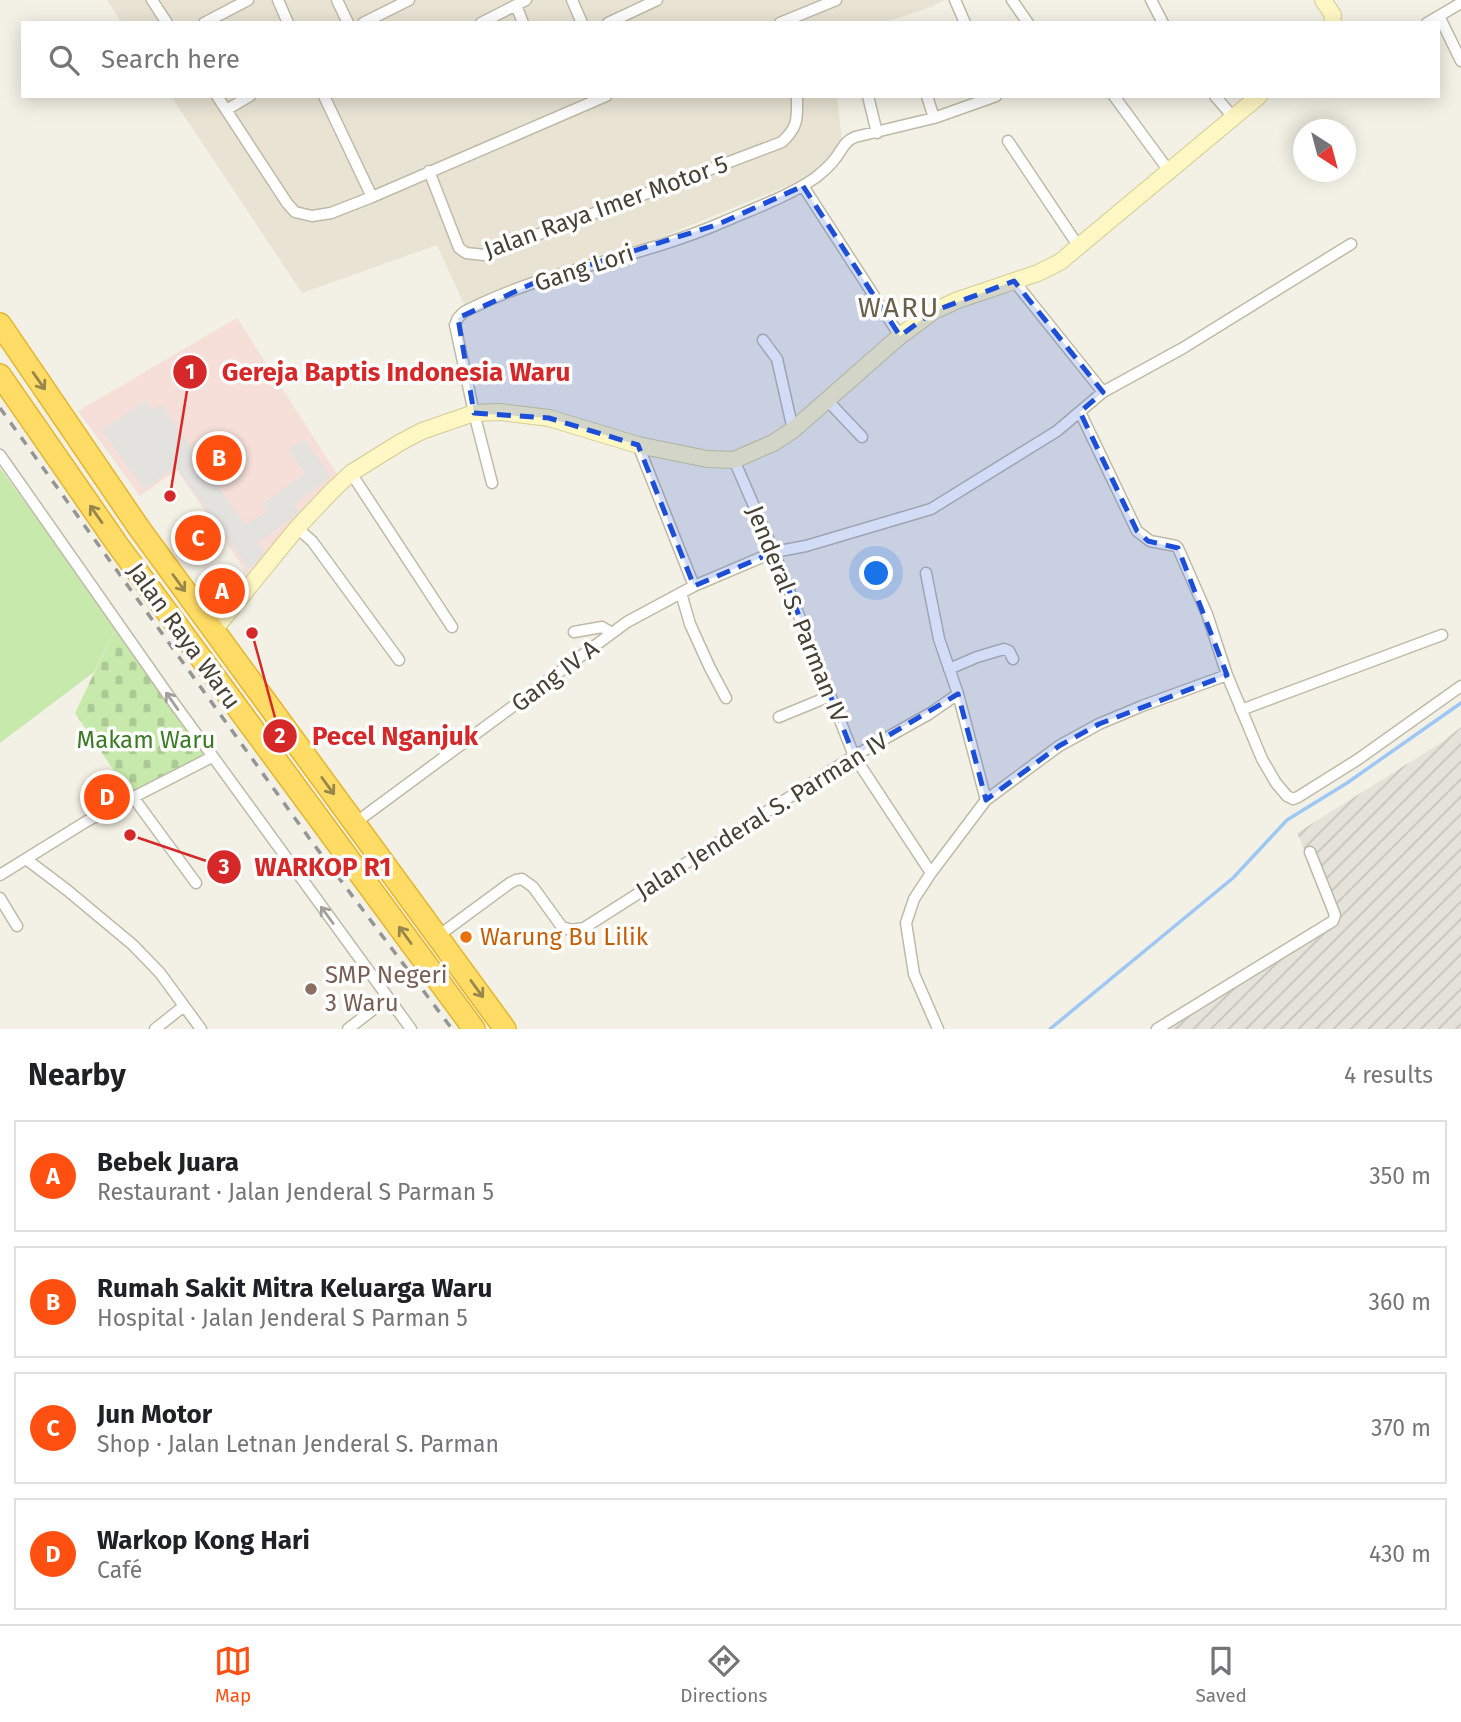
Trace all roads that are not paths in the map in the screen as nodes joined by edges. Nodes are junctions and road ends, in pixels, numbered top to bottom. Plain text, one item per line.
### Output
1 (152, 0) edge
2 (248, 0) edge
3 (278, 0) edge
4 (337, 0) edge
5 (409, 0) edge
6 (572, 0) edge
7 (657, 0) edge
8 (836, 0) edge
9 (955, 0) edge
10 (1012, 0) edge
11 (1151, 0) edge
12 (1323, 0) edge
13 (521, 3) edge
14 (1461, 3) edge
15 (1439, 16) junction
16 (794, 20) edge
17 (1334, 20) edge
18 (166, 21) edge
19 (208, 21) edge
20 (287, 21) edge
21 (347, 21) edge
22 (367, 21) edge
23 (485, 21) edge
24 (523, 21) edge
25 (581, 21) edge
26 (612, 21) edge
27 (964, 21) edge
28 (1027, 21) edge
29 (1162, 21) edge
30 (1430, 21) edge
31 (1461, 61) edge
32 (218, 98) edge
33 (247, 98) edge
34 (325, 98) edge
35 (601, 98) edge
36 (797, 98) edge
37 (868, 98) edge
38 (928, 98) edge
39 (990, 98) edge
40 (1115, 98) edge
41 (1217, 98) edge
42 (1257, 98) edge
43 (226, 110) junction
44 (1233, 117) junction
45 (934, 118) junction
46 (877, 133) junction
47 (1008, 141) dead end
48 (429, 171) junction
49 (1169, 171) junction
50 (803, 186) junction
51 (372, 197) junction
52 (1351, 244) dead end
53 (1079, 247) junction
54 (1014, 281) junction
55 (0, 324) edge
56 (900, 336) junction
57 (763, 340) dead end
58 (0, 374) edge
59 (1103, 392) junction
60 (827, 400) junction
61 (1080, 412) junction
62 (474, 413) junction
63 (793, 430) junction
64 (862, 437) dead end
65 (638, 445) junction
66 (0, 455) edge
67 (734, 460) junction
68 (351, 473) junction
69 (492, 483) dead end
70 (139, 527) junction
71 (297, 528) junction
72 (117, 544) junction
73 (774, 552) junction
74 (926, 573) dead end
75 (694, 586) junction
76 (681, 593) junction
77 (452, 627) dead end
78 (214, 630) junction
79 (574, 632) dead end
80 (612, 633) junction
81 (1442, 635) dead end
82 (1013, 659) dead end
83 (399, 660) dead end
84 (949, 669) junction
85 (1227, 675) junction
86 (1461, 686) edge
87 (958, 694) junction
88 (830, 696) junction
89 (726, 698) dead end
90 (1241, 710) junction
91 (779, 717) dead end
92 (212, 757) junction
93 (854, 757) junction
94 (133, 797) junction
95 (986, 800) junction
96 (355, 823) junction
97 (1310, 852) dead end
98 (26, 859) junction
99 (931, 873) junction
100 (0, 875) edge
101 (196, 883) dead end
102 (0, 898) edge
103 (17, 926) dead end
104 (438, 936) junction
105 (388, 998) junction
106 (184, 1006) junction
107 (155, 1029) edge
108 (201, 1029) edge
109 (348, 1029) edge
110 (411, 1029) edge
111 (474, 1029) edge
112 (505, 1029) edge
113 (938, 1029) edge
114 (1157, 1029) edge

1 - 18 street
2 - 19 street
3 - 20 street
4 - 21 street
5 - 22 street
6 - 25 street
7 - 26 street
8 - 16 street
9 - 27 street
10 - 28 street
11 - 29 street
12 - 17 street
13 - 23 street
13 - 24 street
14 - 15 street
15 - 30 street
15 - 31 street
32 - 43 street
33 - 43 street
34 - 51 street
35 - 48 street
36 - 48 street, Jalan Raya Imer Motor 5
37 - 46 street
38 - 45 street
39 - 45 street, Gang Lori
40 - 49 street
41 - 44 street
42 - 44 street
43 - 51 street
44 - 49 street
45 - 46 street, Gang Lori
46 - 50 street, Gang Lori
47 - 53 street
48 - 51 street
49 - 53 street
50 - 56 street
50 - 62 street, Gang Lori
52 - 59 street, Gang IV A
53 - 54 street
54 - 56 street
54 - 59 street
55 -> 70 highway
56 - 60 street
57 - 63 street
72 -> 58 highway, Jalan Raya Waru
59 - 61 street, Gang IV A
60 - 63 street
60 - 64 street
61 - 73 street, Gang IV A
61 - 85 street
62 - 65 street
62 - 68 street
62 - 69 street, Gang Lori
63 - 67 street
65 - 67 street
65 - 75 street
92 -> 66 street
67 - 73 street, Jenderal S. Parman IV
68 - 71 street
68 - 77 street
70 - 72 highway
70 -> 78 highway
71 - 78 street
71 - 83 street
111 -> 72 highway, Jalan Raya Waru
73 - 75 street, Gang IV A
73 - 88 street, Jenderal S. Parman IV
74 - 84 street
75 - 76 street, Gang IV A
76 - 80 street, Gang IV A
76 - 89 street
78 -> 96 highway
79 - 80 street
80 - 96 street, Gang IV A
81 - 90 street
82 - 84 street
84 - 87 street
85 - 90 street
85 - 95 street
86 - 90 street
87 - 93 street, Jalan Jenderal S. Parman IV
87 - 95 street
88 - 91 street
88 - 93 street, Jenderal S. Parman IV
92 - 94 street
105 -> 92 street
93 - 99 street, Jenderal S. Parman IV
93 - 104 street, Jalan Jenderal S. Parman IV
94 - 98 street
94 - 101 street
95 - 99 street
96 - 104 highway
97 - 114 street
98 - 100 street
98 - 106 street
99 - 113 street
102 - 103 street
104 -> 112 highway
105 - 109 street
105 - 110 street
106 - 107 street
106 - 108 street

